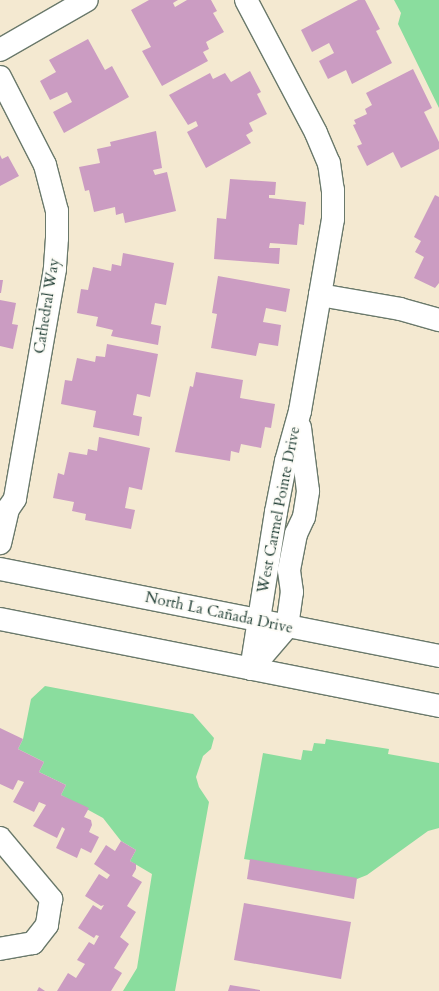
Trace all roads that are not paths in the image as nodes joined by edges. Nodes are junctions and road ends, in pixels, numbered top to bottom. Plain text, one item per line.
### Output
1 (86, 0) edge
2 (246, 0) edge
3 (0, 50) edge
4 (0, 77) edge
5 (320, 295) junction
6 (439, 320) edge
7 (300, 411) junction
8 (0, 543) edge
9 (0, 569) edge
10 (0, 619) edge
11 (258, 621) junction
12 (287, 627) junction
13 (439, 656) edge
14 (251, 669) junction
15 (439, 706) edge
16 (0, 838) edge
17 (0, 949) edge

1 - 3 street
2 - 5 street, West Carmel Pointe Drive
4 - 8 street, Cathedral Way
5 - 6 street
5 - 7 street, West Carmel Pointe Drive
7 - 11 street, West Carmel Pointe Drive
7 - 12 street, West Carmel Pointe Drive
9 - 11 street, North La Cañada Drive
10 - 14 street
11 - 12 street, North La Cañada Drive
11 - 14 street, West Carmel Pointe Drive
12 - 13 street, North La Cañada Drive
12 - 14 street
14 - 15 street
16 - 17 street

